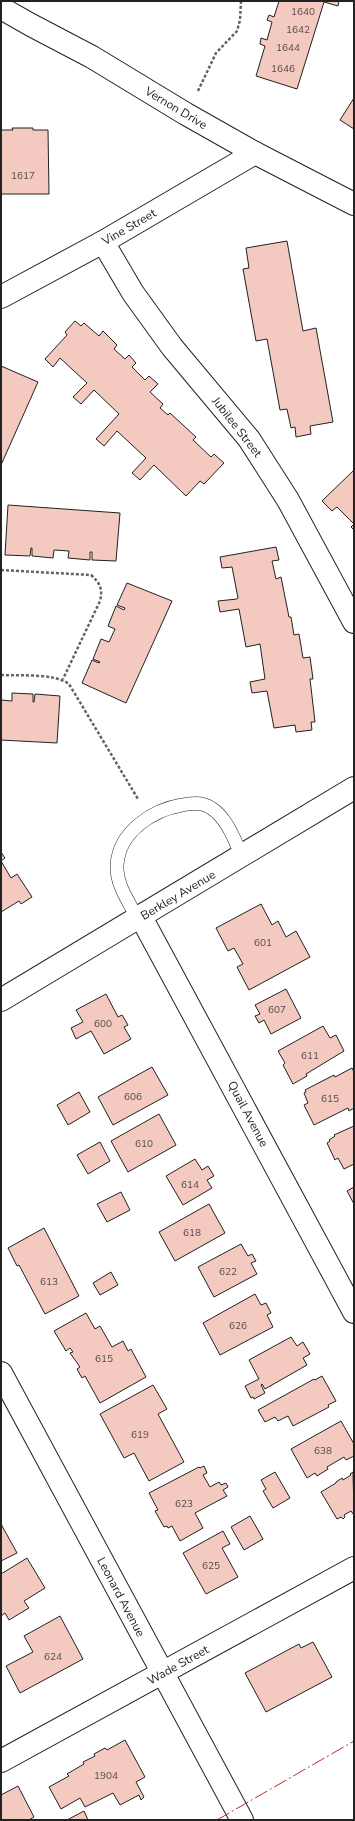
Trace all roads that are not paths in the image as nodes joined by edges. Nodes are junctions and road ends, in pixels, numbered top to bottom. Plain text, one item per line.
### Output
1 (1, 8) edge
2 (255, 153) junction
3 (354, 204) edge
4 (103, 242) junction
5 (1, 297) edge
6 (354, 622) edge
7 (354, 788) edge
8 (242, 856) junction
9 (139, 918) junction
10 (1, 1000) edge
11 (354, 1312) edge
12 (1, 1373) edge
13 (354, 1568) edge
14 (162, 1673) junction
15 (1, 1761) edge
16 (242, 1820) edge

1 - 2 street, Vernon Drive
2 - 3 street, Vernon Drive
2 - 4 street, Vine Street
4 - 5 street, Vine Street
4 - 6 street, Jubilee Street
7 - 8 street, Berkley Avenue
8 - 9 street, Berkley Avenue
8 - 9 lane
9 - 10 street, Berkley Avenue
9 - 11 street, Quail Avenue
12 - 14 street, Leonard Avenue
13 - 14 street, Wade Street
14 - 15 street, Wade Street
14 - 16 street, Leonard Avenue

